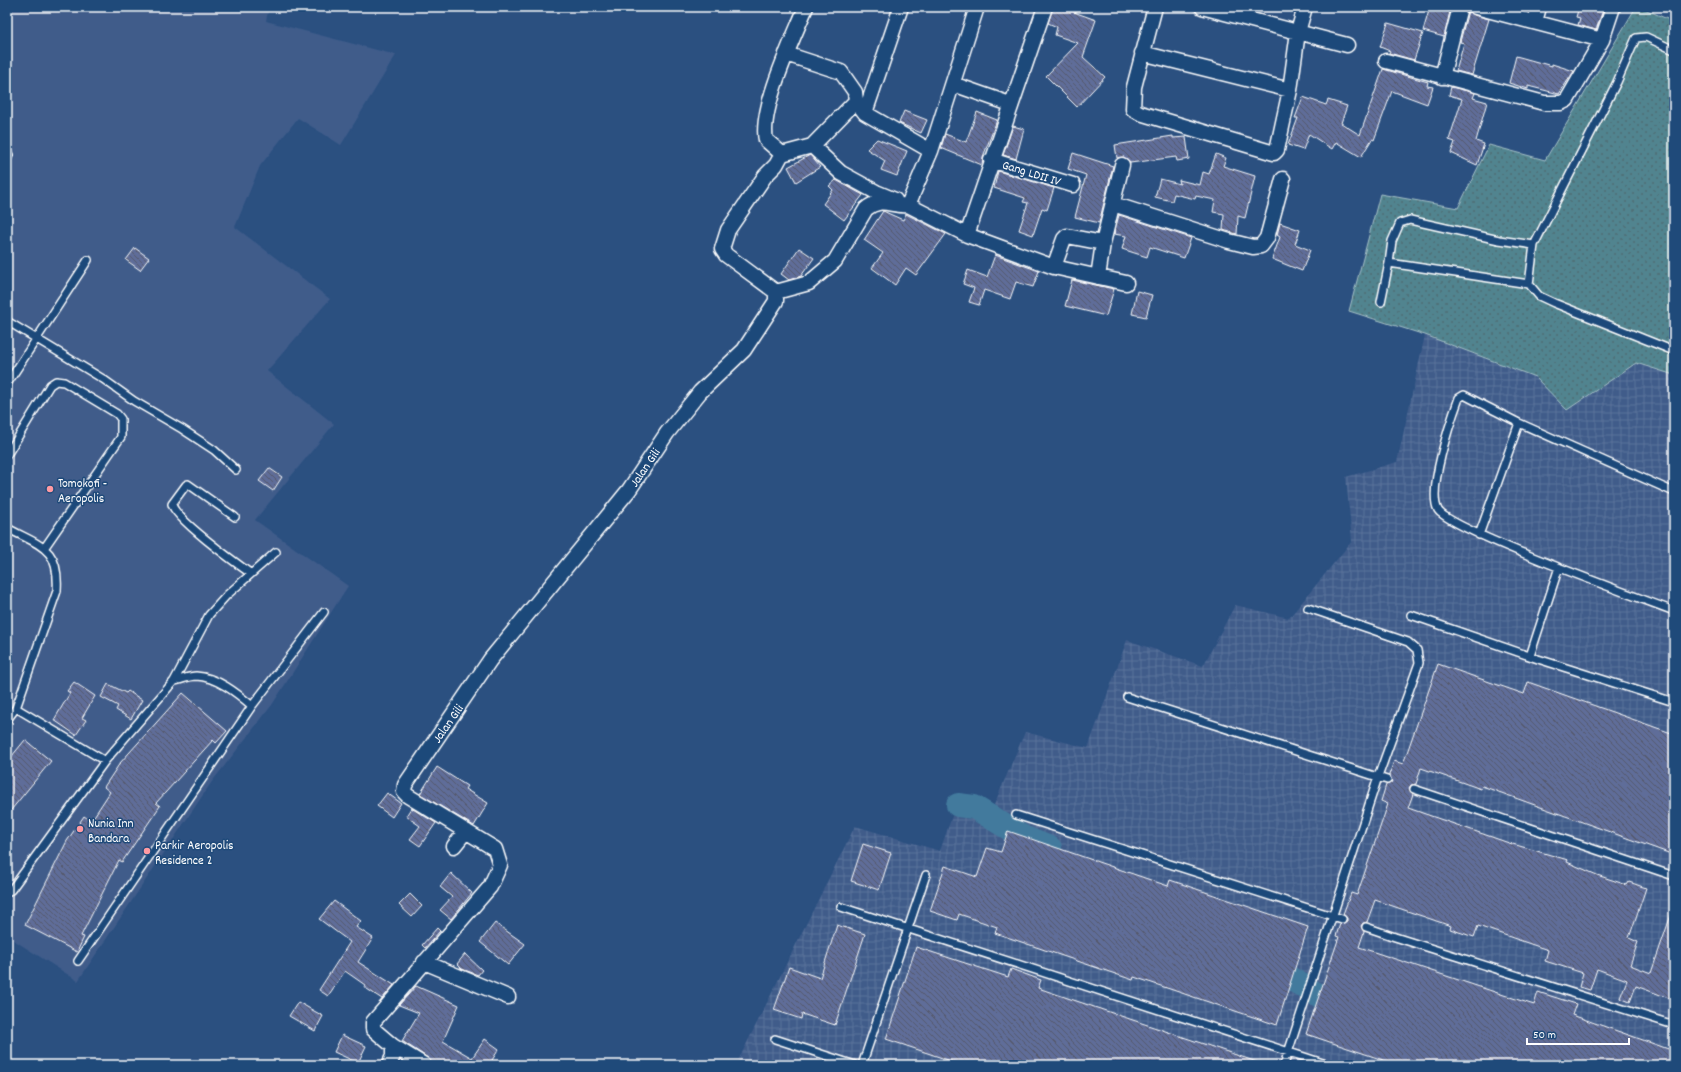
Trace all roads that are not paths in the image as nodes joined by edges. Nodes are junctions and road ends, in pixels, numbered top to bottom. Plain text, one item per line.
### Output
1 (806, 7) edge
2 (901, 7) edge
3 (977, 7) edge
4 (1045, 7) edge
5 (1155, 7) edge
6 (1202, 7) edge
7 (1305, 7) edge
8 (1460, 7) edge
9 (1476, 7) edge
10 (1539, 7) edge
11 (1612, 7) edge
12 (1535, 22) junction
13 (1298, 32) junction
14 (1602, 40) junction
15 (1347, 45) dead end
16 (1674, 50) edge
17 (1142, 53) junction
18 (786, 54) junction
19 (1386, 61) dead end
20 (1442, 77) junction
21 (953, 84) junction
22 (1290, 90) junction
23 (856, 101) junction
24 (1010, 104) junction
25 (865, 113) junction
26 (812, 146) junction
27 (931, 151) junction
28 (782, 154) junction
29 (992, 160) junction
30 (1122, 165) dead end
31 (1283, 179) dead end
32 (1073, 185) dead end
33 (1113, 204) junction
34 (908, 205) junction
35 (967, 235) junction
36 (1104, 243) junction
37 (1534, 245) junction
38 (88, 260) dead end
39 (1389, 262) junction
40 (1054, 267) junction
41 (1098, 278) junction
42 (1126, 283) dead end
43 (1529, 284) junction
44 (776, 292) junction
45 (1381, 302) dead end
46 (7, 321) edge
47 (35, 339) junction
48 (1674, 351) edge
49 (7, 384) edge
50 (1519, 423) junction
51 (7, 455) edge
52 (236, 470) dead end
53 (1674, 492) edge
54 (235, 517) dead end
55 (7, 528) edge
56 (1479, 535) junction
57 (45, 547) junction
58 (276, 552) dead end
59 (1559, 567) junction
60 (250, 573) junction
61 (1308, 608) dead end
62 (324, 612) dead end
63 (1674, 612) edge
64 (1411, 615) dead end
65 (1530, 656) junction
66 (174, 681) junction
67 (1127, 697) dead end
68 (1674, 702) edge
69 (252, 706) junction
70 (16, 708) junction
71 (7, 720) edge
72 (105, 761) junction
73 (1378, 777) junction
74 (1387, 780) dead end
75 (1414, 790) dead end
76 (1016, 816) dead end
77 (466, 831) junction
78 (454, 846) dead end
79 (926, 875) dead end
80 (1674, 876) edge
81 (7, 892) edge
82 (841, 907) dead end
83 (1332, 916) junction
84 (1342, 919) dead end
85 (1366, 926) dead end
86 (908, 929) junction
87 (78, 961) dead end
88 (424, 962) junction
89 (508, 997) dead end
90 (1674, 1025) edge
91 (775, 1039) dead end
92 (393, 1046) junction
93 (1288, 1052) junction
94 (389, 1065) edge
95 (424, 1065) edge
96 (855, 1065) edge
97 (862, 1065) edge
98 (1284, 1065) edge
99 (1329, 1065) edge

1 - 18 street
2 - 25 street
3 - 21 street
4 - 24 street
5 - 17 street
6 - 13 street
7 - 13 street
8 - 20 street
9 - 12 street
10 - 12 street
11 - 14 street
12 - 14 street
13 - 15 street
13 - 22 street
14 - 20 street
16 - 37 lane
17 - 22 street
17 - 22 street
18 - 23 street
18 - 28 street
19 - 20 street
21 - 24 street
21 - 27 street
23 - 25 street
23 - 26 street
24 - 29 street
25 - 27 street
26 - 28 street
26 - 34 street
27 - 34 street
28 - 44 street
29 - 32 street, Gang LDII IV
29 - 35 street
30 - 33 street
31 - 33 street
33 - 36 street
34 - 35 street
34 - 44 street
35 - 40 street
36 - 40 street
36 - 41 street
37 - 39 lane
37 - 43 lane
38 - 47 lane
39 - 43 lane
39 - 45 lane
40 - 41 street
41 - 42 street
43 - 48 lane
44 - 77 street, Jalan Gili
46 - 47 lane
47 - 49 lane
47 - 52 lane
50 - 53 lane
50 - 56 lane
50 - 56 lane
51 - 57 lane
54 - 60 lane
55 - 57 lane
56 - 59 lane
57 - 70 lane
58 - 60 lane
59 - 63 lane
59 - 65 lane
60 - 66 lane
61 - 73 lane
62 - 69 lane
64 - 65 lane
65 - 68 lane
66 - 69 lane
66 - 72 lane
67 - 73 lane
69 - 87 lane
70 - 71 lane
70 - 72 lane
72 - 81 lane
73 - 74 lane
73 - 83 lane
75 - 80 lane
76 - 83 lane
77 - 78 street
77 - 88 street
79 - 86 lane
82 - 86 lane
83 - 84 lane
83 - 93 lane
85 - 90 lane
86 - 93 lane
86 - 97 lane
88 - 89 street
88 - 92 street
91 - 96 lane
92 - 94 street
92 - 95 street
93 - 98 lane
93 - 99 lane

